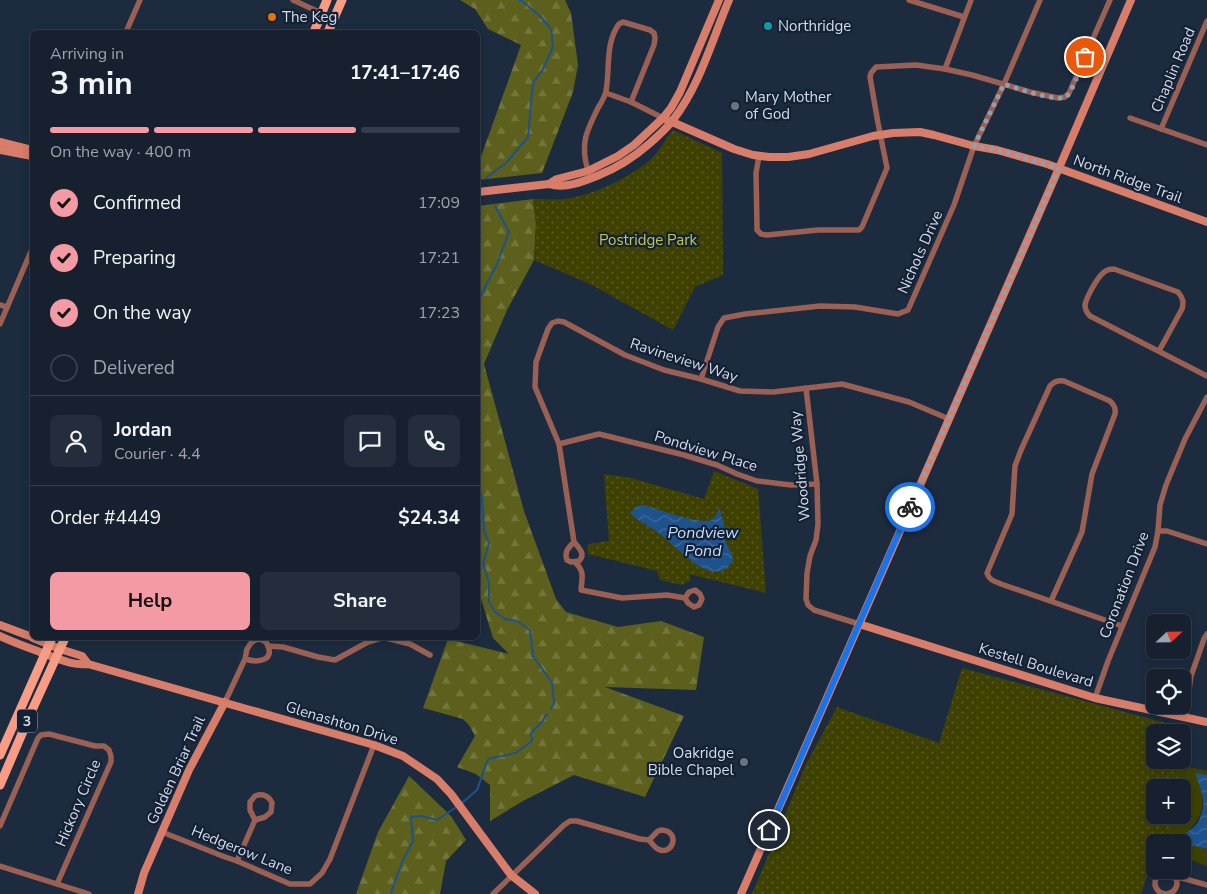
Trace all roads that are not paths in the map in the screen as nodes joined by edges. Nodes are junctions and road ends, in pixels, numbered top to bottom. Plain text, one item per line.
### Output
1 (140, 0) edge
2 (293, 0) edge
3 (327, 0) edge
4 (342, 0) edge
5 (719, 0) edge
6 (729, 0) edge
7 (909, 0) edge
8 (971, 0) edge
9 (1040, 0) edge
10 (1110, 0) edge
11 (1130, 0) edge
12 (321, 13) junction
13 (964, 17) junction
14 (334, 19) junction
15 (1207, 21) edge
16 (127, 30) edge
17 (315, 30) edge
18 (329, 30) edge
19 (945, 69) junction
20 (1004, 84) junction
21 (606, 93) junction
22 (631, 102) junction
23 (663, 118) junction
24 (1130, 118) dead end
25 (672, 122) junction
26 (1161, 129) junction
27 (880, 135) junction
28 (0, 142) edge
29 (1207, 145) edge
30 (974, 146) junction
31 (0, 150) edge
32 (30, 150) edge
33 (30, 156) edge
34 (759, 156) junction
35 (1059, 168) junction
36 (588, 171) junction
37 (549, 184) junction
38 (480, 192) edge
39 (1206, 220) edge
40 (30, 254) edge
41 (0, 304) edge
42 (7, 307) junction
43 (0, 324) edge
44 (1159, 351) junction
45 (1207, 376) edge
46 (701, 379) junction
47 (806, 388) junction
48 (1207, 398) edge
49 (949, 419) junction
50 (559, 444) junction
51 (817, 484) junction
52 (1158, 531) junction
53 (574, 542) junction
54 (1207, 544) edge
55 (576, 562) junction
56 (685, 598) dead end
57 (1051, 601) junction
58 (859, 624) junction
59 (0, 625) edge
60 (1122, 626) junction
61 (1207, 634) edge
62 (0, 636) edge
63 (30, 636) edge
64 (64, 640) edge
65 (248, 640) edge
66 (255, 640) edge
67 (262, 640) edge
68 (374, 640) edge
69 (394, 640) edge
70 (51, 641) edge
71 (251, 643) junction
72 (268, 646) junction
73 (60, 649) junction
74 (45, 654) junction
75 (430, 655) dead end
76 (56, 658) junction
77 (245, 659) junction
78 (88, 664) junction
79 (1095, 698) junction
80 (225, 702) junction
81 (1185, 718) junction
82 (1207, 722) edge
83 (374, 745) junction
84 (0, 755) edge
85 (0, 785) edge
86 (255, 820) junction
87 (0, 826) edge
88 (162, 832) junction
89 (649, 840) dead end
90 (237, 861) junction
91 (0, 866) edge
92 (511, 875) junction
93 (1186, 879) edge
94 (57, 884) junction
95 (1207, 885) edge
96 (89, 894) edge
97 (138, 894) edge
98 (493, 894) edge
99 (535, 894) edge
100 (741, 894) edge

1 - 16 street
2 - 12 street
3 - 12 main road
4 - 14 main road
5 - 23 street
6 - 25 street
7 - 13 street
8 - 13 street
9 - 20 street, Nichols Drive
10 - 20 street
11 - 35 street
12 - 14 street
12 - 17 main road
13 - 19 street
14 - 18 main road
15 - 26 street, Chaplin Road
19 - 20 street
19 - 27 street
20 - 30 street, Nichols Drive
21 - 22 street
21 - 22 street
21 - 36 street
22 - 23 street
23 - 25 street, North Ridge Trail
23 - 36 street
24 - 26 street
25 - 34 street, North Ridge Trail
25 - 37 street
26 - 29 street
27 - 30 street, North Ridge Trail
27 - 34 street, North Ridge Trail
27 - 34 street
28 - 32 street
30 - 35 street, North Ridge Trail
30 - 46 street, Nichols Drive
31 - 33 street
35 - 39 street, North Ridge Trail
35 - 49 street
36 - 37 street
37 - 38 street
40 - 42 street
41 - 42 street
42 - 43 street
44 - 44 street
44 - 45 street
46 - 47 street, Ravineview Way
46 - 50 street, Ravineview Way
47 - 49 street, Ravineview Way
47 - 51 street, Woodridge Way
48 - 52 street, Coronation Drive
49 - 58 street
50 - 51 street, Pondview Place
50 - 53 street, Ravineview Way
51 - 58 street, Woodridge Way
52 - 54 street
52 - 60 street, Coronation Drive
53 - 55 street, Ravineview Way
53 - 55 street, Ravineview Way
55 - 56 street, Ravineview Way
57 - 57 street
57 - 60 street
58 - 79 street, Kestell Boulevard
58 - 100 street
59 - 63 street, Glenashton Drive
60 - 79 street, Coronation Drive
61 - 81 street
62 - 74 street, Glenashton Drive
64 - 73 main road, 3
65 - 71 street
66 - 71 street
67 - 72 street
68 - 72 street
69 - 75 street
70 - 73 street, Glenashton Drive
70 - 74 main road, 3
71 - 77 street, Golden Briar Trail
72 - 77 street
73 - 76 main road, 3
73 - 78 street, Glenashton Drive
74 - 76 street, Glenashton Drive
74 - 84 main road, 3
76 - 78 street, Glenashton Drive
76 - 85 main road, 3
77 - 80 street, Golden Briar Trail
78 - 80 street, Glenashton Drive
79 - 81 street, Kestell Boulevard
80 - 83 street, Glenashton Drive
80 - 88 street, Golden Briar Trail
81 - 82 street, Kestell Boulevard
83 - 90 street, Hedgerow Lane
83 - 92 street, Glenashton Drive
86 - 86 street
86 - 90 street
87 - 94 street, Hickory Circle
88 - 90 street, Hedgerow Lane
88 - 97 street, Golden Briar Trail
89 - 92 street
91 - 94 street
92 - 98 street
92 - 99 street, Glenashton Drive
93 - 95 street
94 - 96 street

